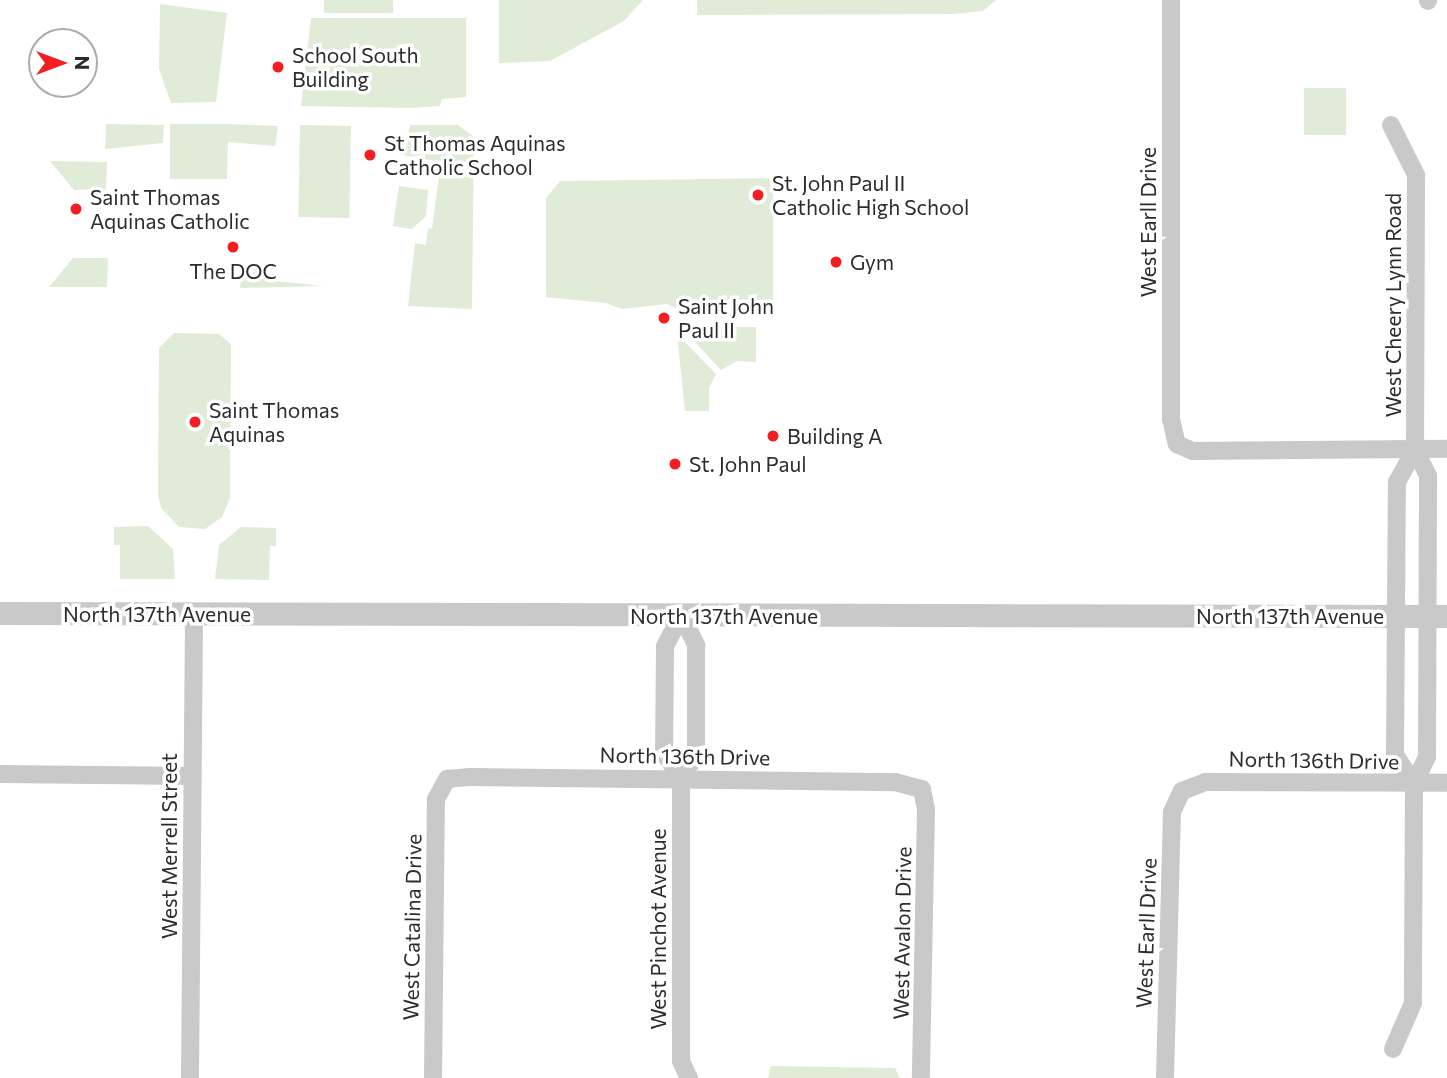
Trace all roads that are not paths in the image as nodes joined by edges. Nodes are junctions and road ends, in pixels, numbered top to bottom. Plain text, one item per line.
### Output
1 (1171, 0) edge
2 (1391, 125) dead end
3 (1447, 449) edge
4 (1415, 450) junction
5 (0, 613) edge
6 (194, 614) junction
7 (681, 615) junction
8 (1397, 615) junction
9 (1437, 616) edge
10 (0, 774) edge
11 (192, 776) junction
12 (681, 778) junction
13 (447, 779) joint
14 (1447, 783) edge
15 (1414, 784) junction
16 (922, 789) joint
17 (1182, 791) joint
18 (1393, 1049) dead end
19 (190, 1078) edge
20 (433, 1078) edge
21 (689, 1078) edge
22 (921, 1078) edge
23 (1165, 1078) edge

1 - 4 street, West Earll Drive
2 - 4 street, West Cheery Lynn Road
3 - 4 street
4 - 8 street, West Cheery Lynn Road
4 - 9 street, West Cheery Lynn Road
5 - 6 street, North 137th Avenue
6 - 7 street, North 137th Avenue
6 - 11 street, West Merrell Street
7 - 8 street, North 137th Avenue
7 - 12 street, West Pinchot Avenue
7 - 12 street, West Pinchot Avenue
8 - 9 street, North 137th Avenue
8 - 15 street, West Cheery Lynn Road
9 - 15 street, West Cheery Lynn Road
10 - 11 street
11 - 19 street, West Merrell Street
12 - 13 street, North 136th Drive
12 - 16 street, North 136th Drive
12 - 21 street, West Pinchot Avenue
13 - 20 street, West Catalina Drive
14 - 15 street, North 136th Drive
15 - 17 street, North 136th Drive
15 - 18 street, West Cheery Lynn Road
16 - 22 street, West Avalon Drive
17 - 23 street, West Earll Drive

